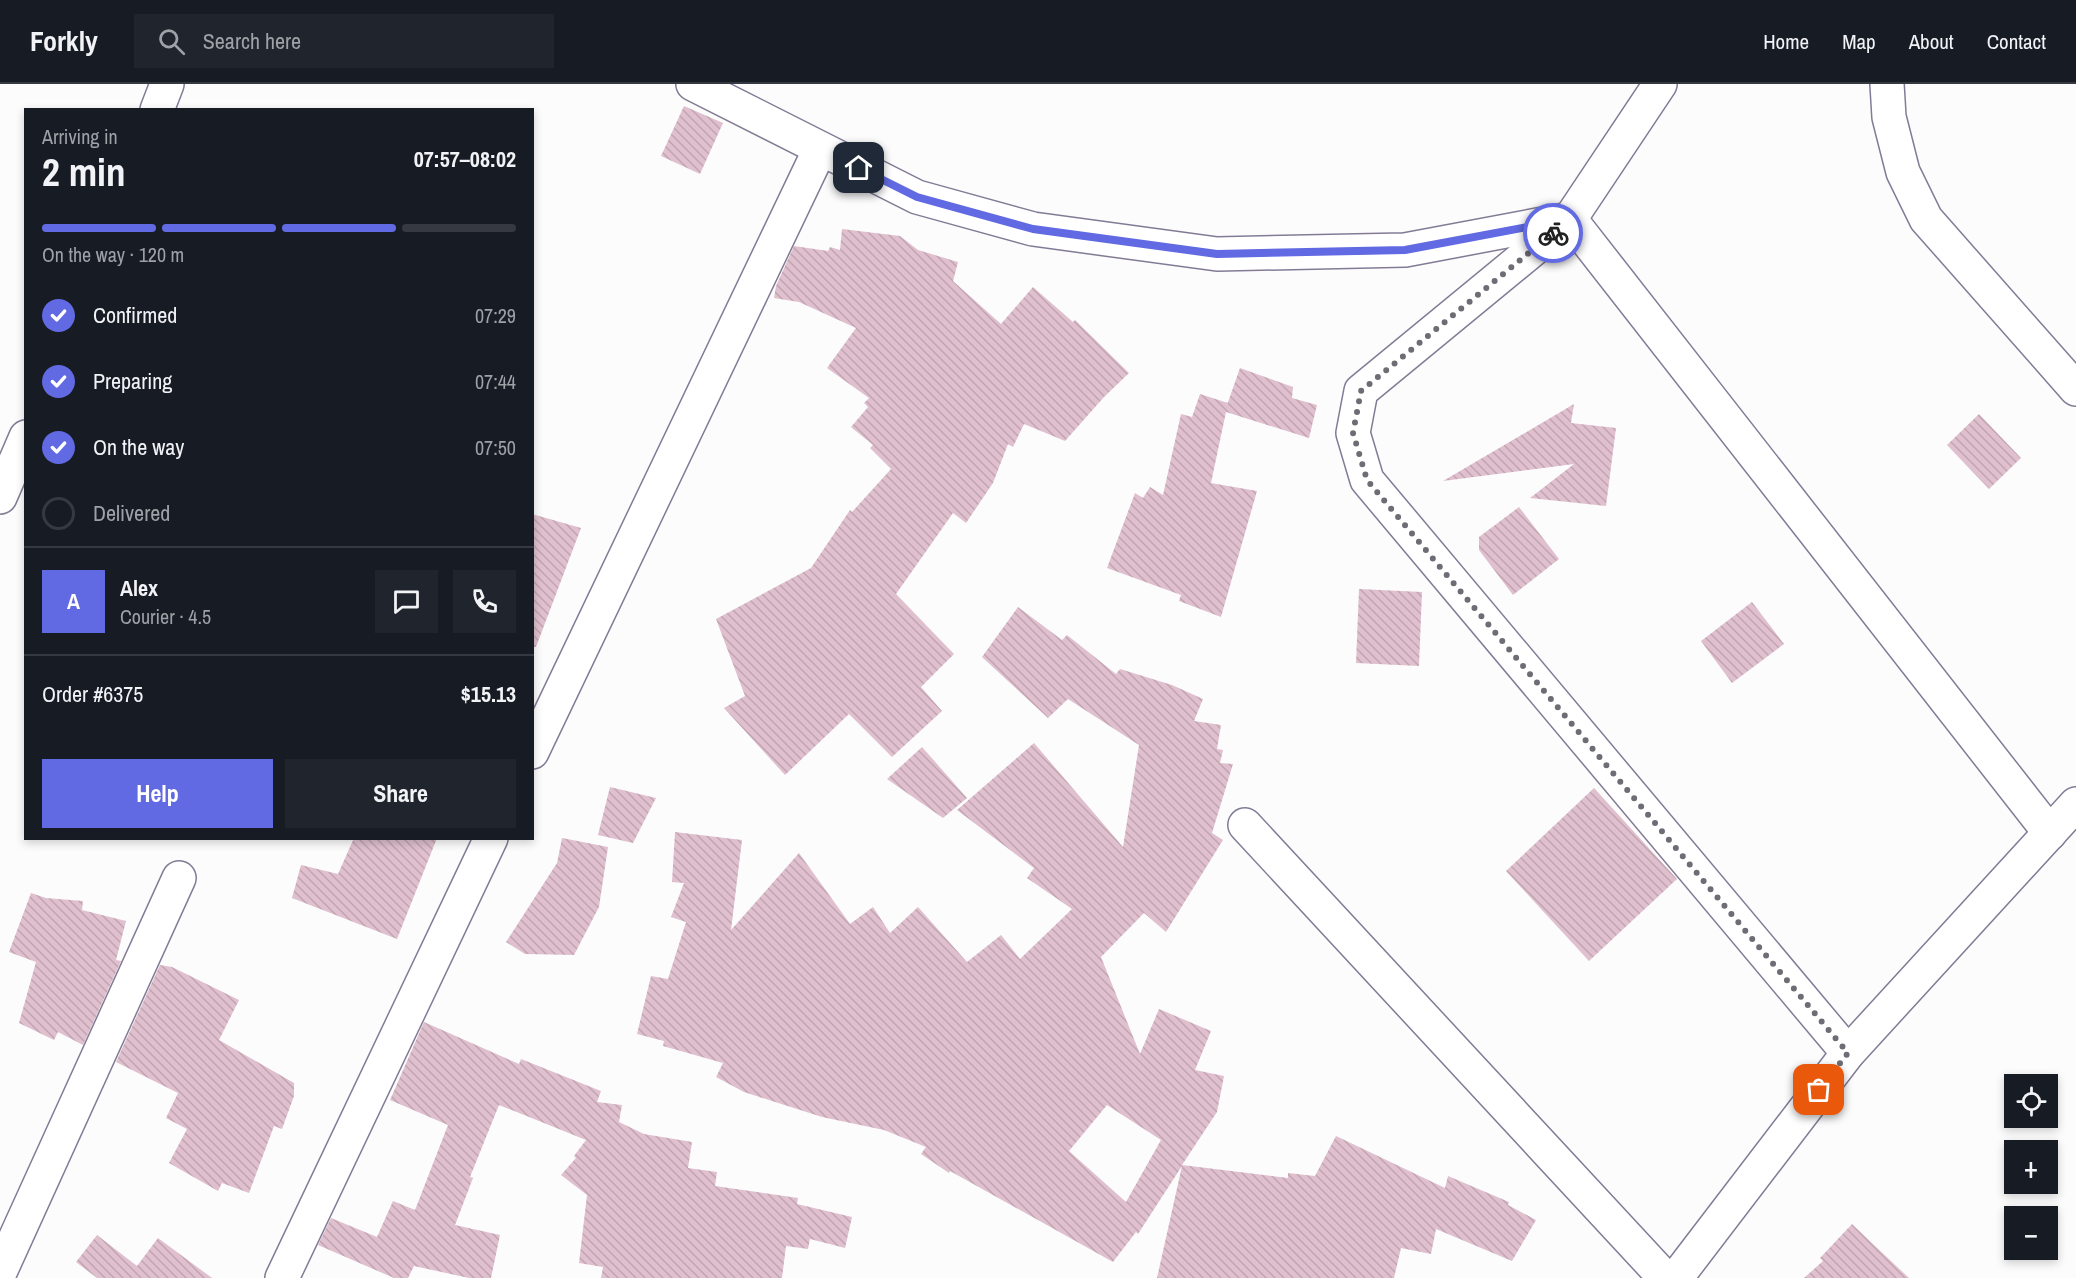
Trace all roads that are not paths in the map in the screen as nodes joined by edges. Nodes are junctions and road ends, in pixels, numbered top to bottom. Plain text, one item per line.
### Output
1 (167, 84) edge
2 (693, 84) edge
3 (1660, 84) edge
4 (1887, 84) edge
5 (158, 108) edge
6 (820, 149) junction
7 (1570, 219) junction
8 (2076, 389) edge
9 (24, 442) edge
10 (0, 497) edge
11 (534, 748) edge
12 (2076, 804) edge
13 (1245, 825) dead end
14 (2050, 833) junction
15 (490, 840) edge
16 (179, 878) dead end
17 (1848, 1053) junction
18 (0, 1272) edge
19 (282, 1278) edge
20 (1665, 1278) edge
21 (1676, 1278) edge

1 - 5 street
2 - 6 street
3 - 7 street
4 - 8 street
6 - 7 street
6 - 11 street
7 - 14 street
7 - 17 street
9 - 10 street
12 - 14 street
13 - 20 street
14 - 17 street
15 - 19 street
16 - 18 street
17 - 21 street

